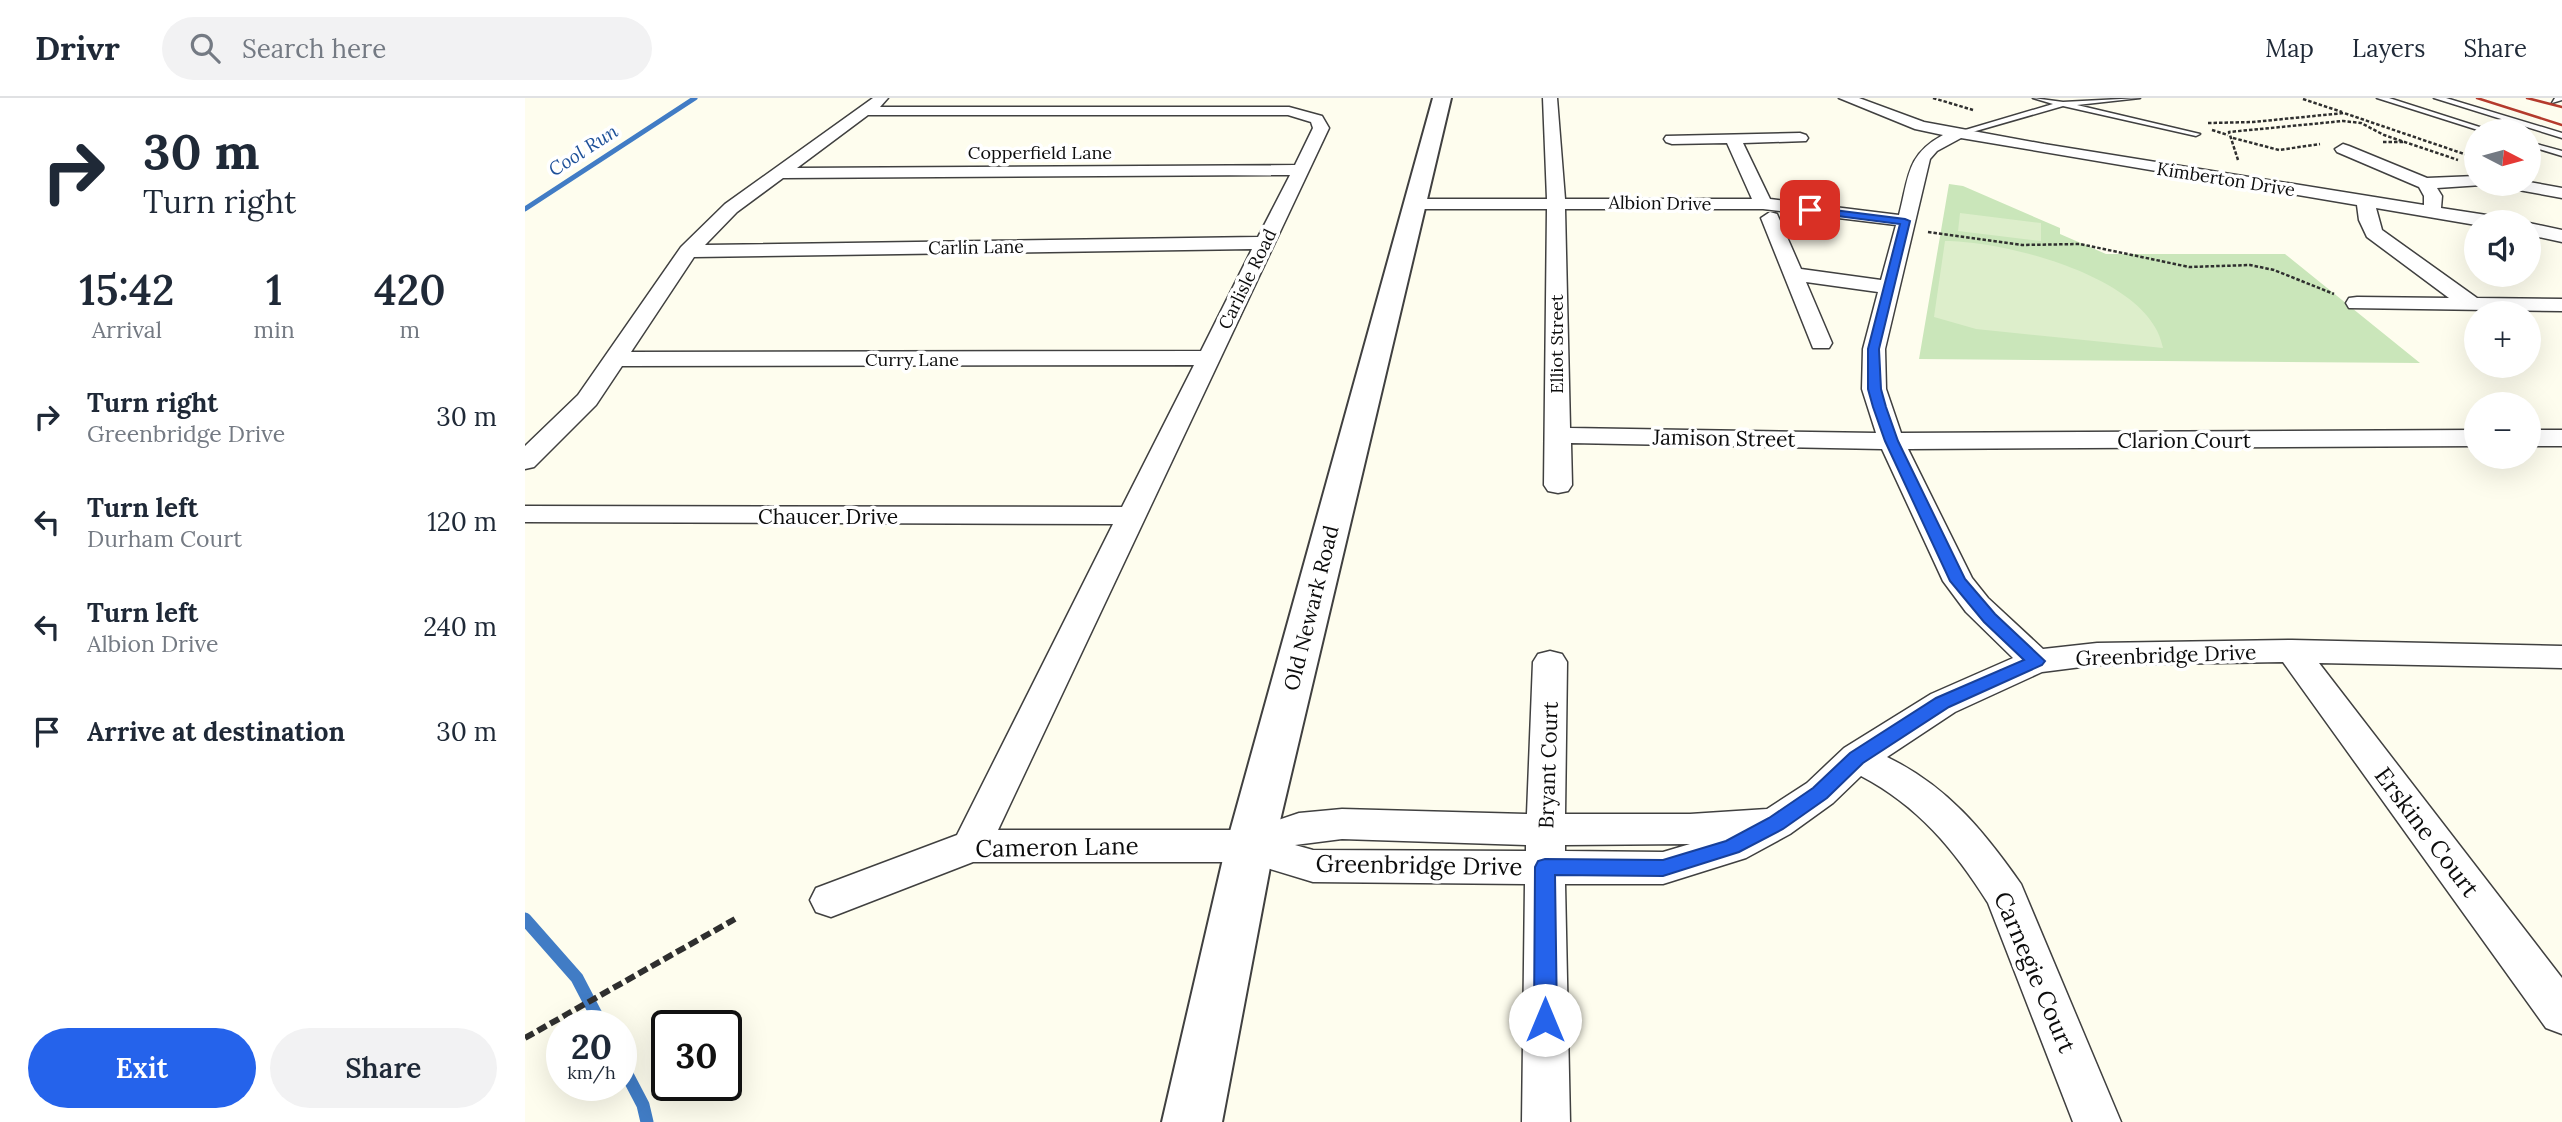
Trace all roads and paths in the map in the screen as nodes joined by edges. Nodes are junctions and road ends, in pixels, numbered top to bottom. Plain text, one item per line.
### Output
1 (1442, 98) edge
2 (1550, 98) edge
3 (1846, 98) edge
4 (1866, 98) edge
5 (1933, 98) edge
6 (2037, 98) edge
7 (2136, 98) edge
8 (2381, 98) edge
9 (2438, 98) edge
10 (2303, 99) edge
11 (2060, 104) junction
12 (874, 105) edge
13 (1978, 112) dead end
14 (2344, 113) junction
15 (1884, 114) junction
16 (2464, 124) edge
17 (2402, 132) junction
18 (1959, 133) junction
19 (2196, 134) dead end
20 (2228, 135) dead end
21 (2371, 136) dead end
22 (2562, 136) edge
23 (1734, 138) junction
24 (1800, 138) dead end
25 (2232, 138) dead end
26 (1672, 139) dead end
27 (2319, 144) dead end
28 (2033, 147) junction
29 (2541, 148) edge
30 (2343, 149) dead end
31 (2464, 154) edge
32 (2562, 154) edge
33 (1921, 159) junction
34 (1300, 170) junction
35 (779, 173) junction
36 (2464, 181) edge
37 (2425, 183) junction
38 (2541, 189) edge
39 (2562, 193) edge
40 (2366, 201) junction
41 (1556, 202) junction
42 (1414, 204) junction
43 (1766, 211) junction
44 (2431, 212) junction
45 (2464, 217) edge
46 (1904, 225) junction
47 (2541, 232) edge
48 (2562, 236) edge
49 (1265, 243) junction
50 (688, 251) junction
51 (1793, 274) junction
52 (1888, 287) junction
53 (2467, 301) edge
54 (2357, 303) joint
55 (2464, 305) edge
56 (2541, 305) edge
57 (2562, 305) edge
58 (1821, 343) dead end
59 (1209, 358) junction
60 (616, 359) junction
61 (1557, 435) junction
62 (2464, 438) edge
63 (2541, 438) edge
64 (2562, 438) edge
65 (1891, 441) junction
66 (525, 461) edge
67 (1558, 485) dead end
68 (525, 514) edge
69 (1132, 516) junction
70 (2292, 651) junction
71 (2562, 657) edge
72 (2036, 661) junction
73 (1551, 662) dead end
74 (1857, 758) junction
75 (971, 846) junction
76 (1250, 846) junction
77 (1545, 848) junction
78 (831, 900) dead end
79 (735, 919) dead end
80 (2562, 1013) edge
81 (525, 1038) edge
82 (1192, 1122) edge
83 (1546, 1122) edge
84 (2097, 1122) edge

1 - 42 street, Old Newark Road
2 - 41 street, Elliot Street
3 - 15 street, Kimberton Drive
4 - 18 street, Kimberton Drive
5 - 13 path
6 - 11 lane
7 - 11 lane
8 - 16 lane
9 - 22 lane
10 - 14 path
11 - 18 lane
11 - 19 lane
12 - 34 street, Carlisle Road
12 - 35 street
14 - 17 path
14 - 20 path
15 - 18 street, Kimberton Drive
15 - 33 street
17 - 21 path
17 - 31 path
18 - 28 street, Kimberton Drive
18 - 33 street
23 - 24 street
23 - 26 street
23 - 43 street
25 - 27 path
28 - 33 street
28 - 40 street, Kimberton Drive
29 - 32 lane
30 - 37 street
33 - 46 street
34 - 35 street, Copperfield Lane
34 - 49 street, Carlisle Road
35 - 50 street
36 - 37 street
37 - 44 street
38 - 39 street
40 - 44 street, Kimberton Drive
40 - 53 street
41 - 42 street, Albion Drive
41 - 43 street, Albion Drive
41 - 61 street, Elliot Street
42 - 76 street, Old Newark Road
43 - 46 street, Albion Drive
43 - 51 street
44 - 45 street, Kimberton Drive
46 - 52 street
46 - 54 path
47 - 48 street
49 - 50 street, Carlin Lane
49 - 59 street, Carlisle Road
50 - 60 street
51 - 52 street
51 - 58 street
52 - 65 street
54 - 55 street
56 - 57 street
59 - 60 street, Curry Lane
59 - 69 street, Carlisle Road
60 - 66 street
61 - 65 street, Jamison Street
61 - 67 street, Elliot Street
62 - 65 street, Clarion Court
63 - 64 street
65 - 72 street
68 - 69 street, Chaucer Drive
69 - 75 street, Carlisle Road
70 - 71 street, Greenbridge Drive
70 - 72 street, Greenbridge Drive
70 - 80 street, Erskine Court
72 - 74 street, Greenbridge Drive
73 - 77 street, Bryant Court
74 - 77 street, Greenbridge Drive
74 - 84 street, Carnegie Court
75 - 76 street, Cameron Lane
75 - 78 street, Cameron Lane
76 - 77 street, Greenbridge Drive
76 - 82 street, Old Newark Road
77 - 83 street, Bryant Court
79 - 81 path

